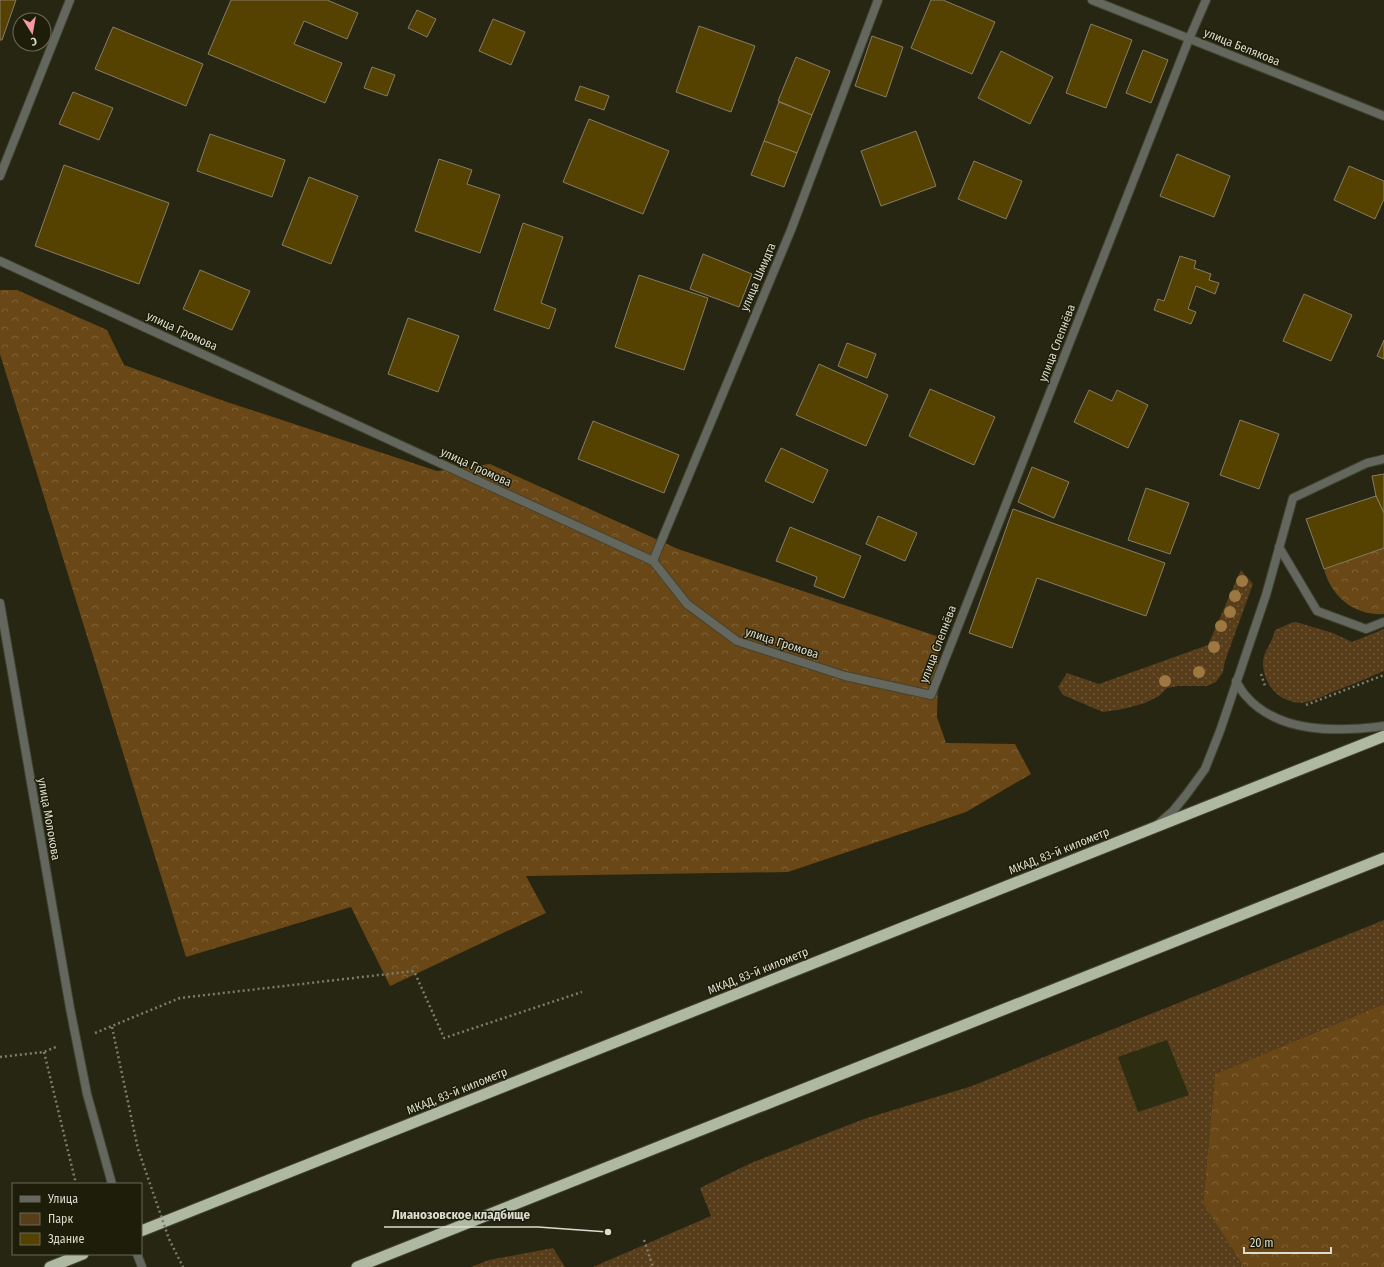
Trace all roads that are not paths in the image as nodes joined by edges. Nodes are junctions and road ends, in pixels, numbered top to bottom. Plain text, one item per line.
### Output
1 (70, 0) edge
2 (878, 0) edge
3 (1092, 0) edge
4 (1206, 0) edge
5 (1189, 39) junction
6 (1384, 116) edge
7 (0, 176) edge
8 (0, 261) edge
9 (1384, 459) edge
10 (1279, 547) junction
11 (653, 561) junction
12 (0, 602) edge
13 (1384, 622) edge
14 (1236, 681) junction
15 (931, 695) joint
16 (1384, 726) edge
17 (1384, 736) edge
18 (1153, 828) junction
19 (1384, 858) edge
20 (112, 1183) edge
21 (142, 1231) edge
22 (80, 1255) edge
23 (137, 1255) edge
24 (50, 1267) edge
25 (142, 1267) edge
26 (357, 1267) edge

1 - 7 street
2 - 11 street, улица Шмидта
3 - 5 street, улица Белякова
4 - 5 street, улица Слепнёва
5 - 6 street, улица Белякова
5 - 15 street, улица Слепнёва
8 - 11 street, улица Громова
9 - 10 street
10 - 13 street
10 - 14 street
11 - 15 street, улица Громова
12 - 20 street, улица Молокова
14 - 16 street
14 - 18 street
17 - 18 highway, МКАД, 83-й километр
18 - 21 highway, МКАД, 83-й километр
19 - 26 highway
22 - 24 highway
23 - 25 street

